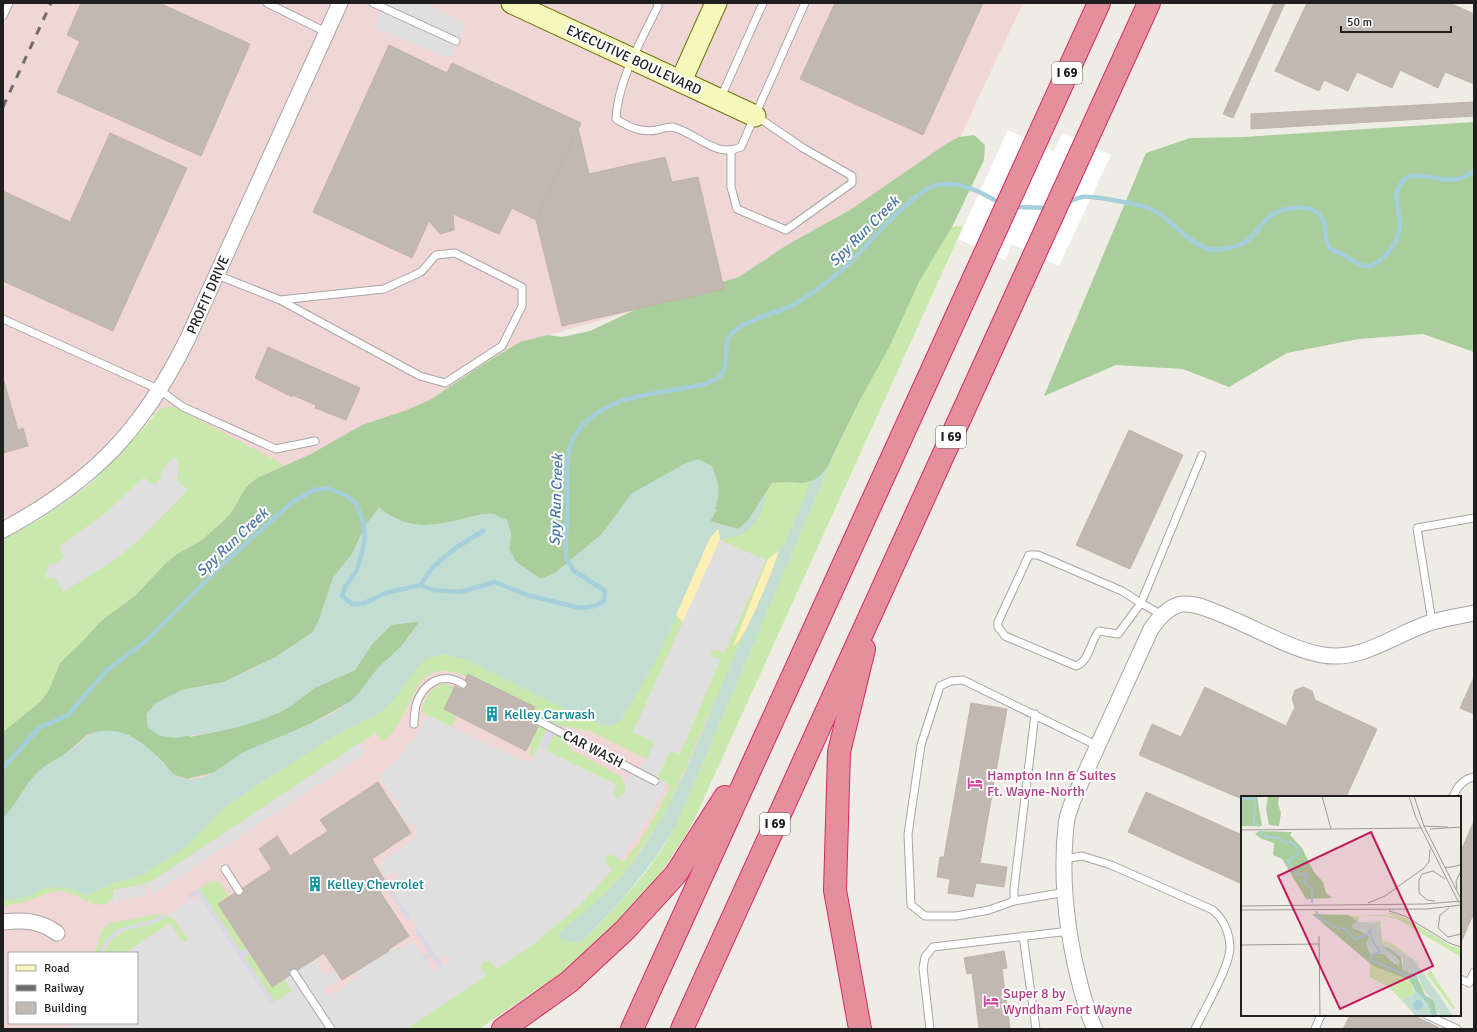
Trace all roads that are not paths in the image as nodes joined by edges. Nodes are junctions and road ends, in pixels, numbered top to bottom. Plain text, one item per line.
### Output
1 (9, 3) edge
2 (267, 3) edge
3 (340, 3) edge
4 (373, 3) edge
5 (512, 3) edge
6 (657, 3) edge
7 (716, 3) edge
8 (763, 3) edge
9 (805, 3) edge
10 (1098, 3) edge
11 (1149, 3) edge
12 (3, 16) edge
13 (326, 32) junction
14 (456, 41) dead end
15 (633, 60) junction
16 (681, 81) junction
17 (720, 99) junction
18 (756, 116) junction
19 (731, 151) junction
20 (217, 275) junction
21 (280, 300) junction
22 (3, 319) edge
23 (160, 390) junction
24 (315, 441) dead end
25 (1202, 455) dead end
26 (1474, 518) edge
27 (3, 530) edge
28 (1141, 603) junction
29 (1474, 613) edge
30 (1162, 615) junction
31 (868, 620) junction
32 (1432, 622) junction
33 (463, 684) dead end
34 (1035, 714) junction
35 (530, 717) dead end
36 (414, 724) dead end
37 (771, 725) junction
38 (1098, 746) junction
39 (1474, 777) edge
40 (655, 781) dead end
41 (1453, 796) edge
42 (1064, 860) junction
43 (224, 869) dead end
44 (239, 891) dead end
45 (1066, 892) junction
46 (1014, 901) junction
47 (3, 922) edge
48 (1070, 931) junction
49 (56, 933) dead end
50 (1023, 936) junction
51 (1474, 972) edge
52 (294, 974) dead end
53 (1461, 979) edge
54 (1321, 1016) edge
55 (1429, 1016) edge
56 (331, 1029) edge
57 (503, 1029) edge
58 (632, 1029) edge
59 (682, 1029) edge
60 (860, 1029) edge
61 (930, 1029) edge
62 (1036, 1029) edge
63 (1095, 1029) edge
64 (1195, 1029) edge
65 (1315, 1029) edge
66 (1457, 1029) edge

1 - 12 lane
2 - 13 lane
3 - 13 street, PROFIT DRIVE
4 - 14 lane
5 - 15 street, EXECUTIVE BOULEVARD
6 - 15 lane
7 - 16 street
8 - 17 lane
9 - 18 lane
10 - 37 highway, I 69
11 - 31 highway, I 69
13 - 20 street, PROFIT DRIVE
15 - 16 street, EXECUTIVE BOULEVARD
15 - 19 lane
16 - 17 street, EXECUTIVE BOULEVARD
17 - 18 street, EXECUTIVE BOULEVARD
18 - 19 lane
18 - 19 lane
20 - 21 lane
20 - 23 street, PROFIT DRIVE
21 - 21 lane
22 - 23 lane
23 - 24 lane
23 - 27 street, PROFIT DRIVE
25 - 28 lane
26 - 32 lane
28 - 28 lane
28 - 30 lane
29 - 32 street
30 - 32 street
30 - 38 street
31 - 59 highway, I 69
31 - 60 highway
33 - 36 lane
34 - 38 lane
34 - 46 lane
34 - 46 lane
35 - 40 lane, CAR WASH
37 - 57 highway
37 - 58 highway, I 69
38 - 42 street
39 - 41 lane
42 - 45 street
42 - 64 lane
43 - 44 lane
45 - 46 lane
45 - 48 street
47 - 49 street
48 - 50 lane
48 - 63 street
50 - 61 lane
50 - 62 lane
51 - 53 lane
52 - 56 lane
54 - 65 lane
55 - 66 lane

